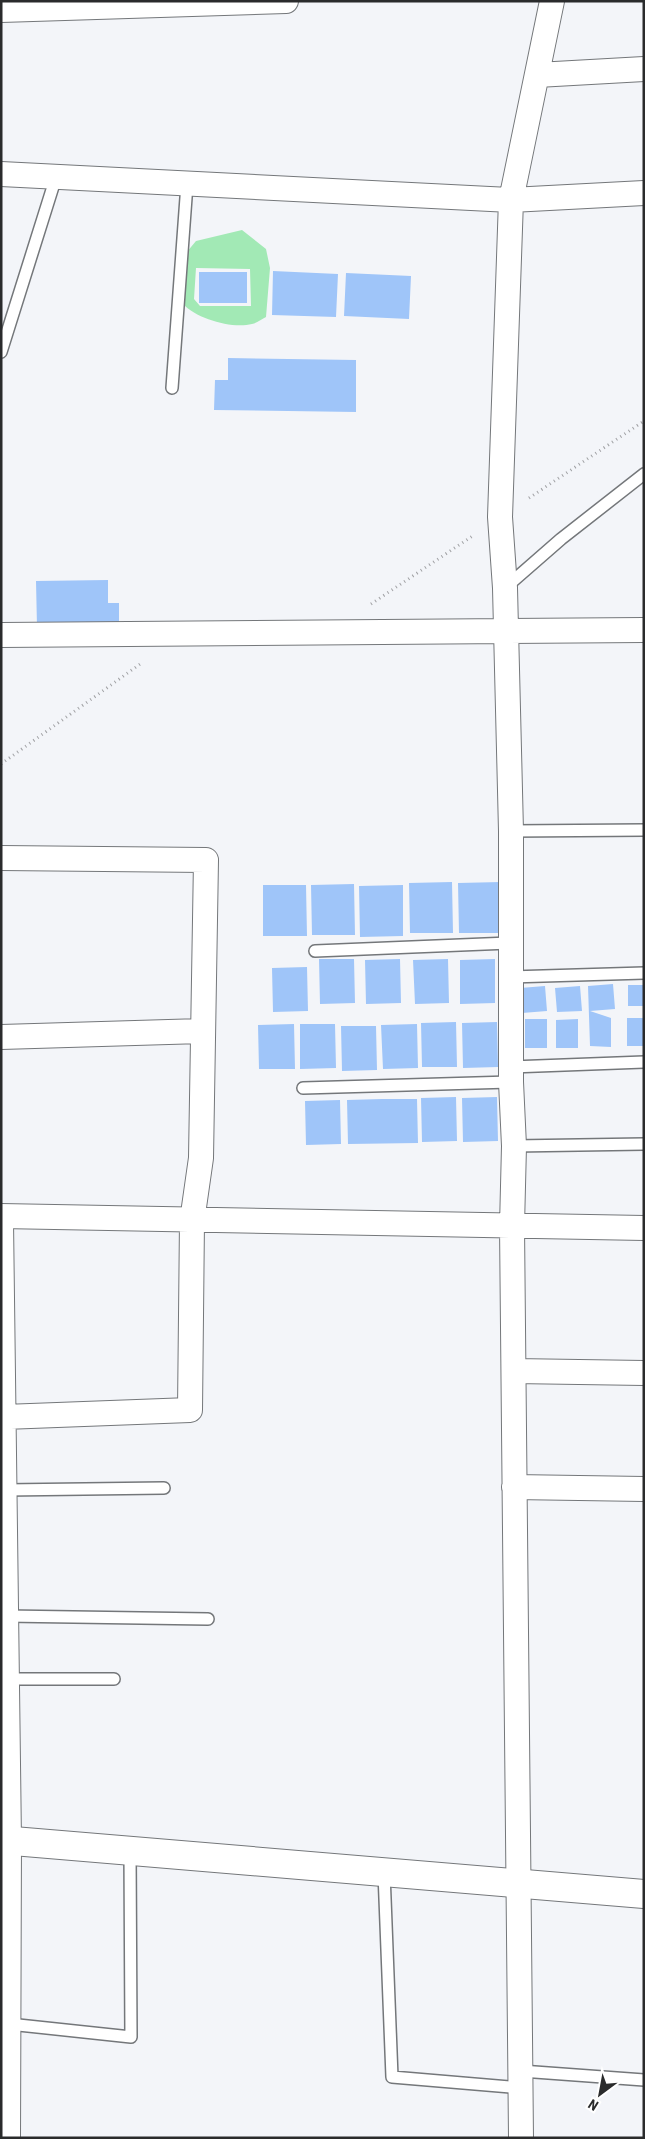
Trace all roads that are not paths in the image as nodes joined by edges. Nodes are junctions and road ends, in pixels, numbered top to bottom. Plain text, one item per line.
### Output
1 (286, 1) edge
2 (552, 1) edge
3 (119, 4) edge
4 (1, 10) edge
5 (644, 69) edge
6 (537, 75) junction
7 (1, 174) edge
8 (56, 177) junction
9 (187, 184) junction
10 (644, 193) edge
11 (511, 200) junction
12 (1, 352) edge
13 (172, 388) dead end
14 (644, 474) edge
15 (505, 588) junction
16 (644, 630) edge
17 (506, 631) junction
18 (1, 635) edge
19 (644, 830) edge
20 (510, 832) junction
21 (1, 858) edge
22 (509, 943) junction
23 (315, 951) dead end
24 (644, 973) edge
25 (510, 977) junction
26 (202, 1031) junction
27 (1, 1037) edge
28 (644, 1062) edge
29 (511, 1074) junction
30 (303, 1088) dead end
31 (644, 1144) edge
32 (514, 1146) junction
33 (1, 1216) edge
34 (1, 1221) edge
35 (192, 1221) junction
36 (512, 1226) junction
37 (644, 1228) edge
38 (514, 1370) junction
39 (644, 1373) edge
40 (4, 1417) junction
41 (514, 1487) junction
42 (164, 1488) dead end
43 (644, 1489) edge
44 (5, 1490) junction
45 (6, 1616) junction
46 (208, 1619) dead end
47 (7, 1679) junction
48 (114, 1679) dead end
49 (5, 1840) edge
50 (130, 1850) junction
51 (384, 1873) junction
52 (518, 1884) junction
53 (644, 1894) edge
54 (9, 2024) junction
55 (521, 2079) junction
56 (644, 2080) edge
57 (8, 2138) edge
58 (522, 2138) edge

1 - 3 street
2 - 6 street
3 - 4 street
5 - 6 street
6 - 11 street
7 - 8 street
8 - 9 street
8 - 12 lane
9 - 11 street
9 - 13 lane
10 - 11 street
11 - 15 street
14 - 15 lane
15 - 17 street
16 - 17 street
17 - 18 street
17 - 20 street
19 - 20 lane
20 - 22 street
21 - 26 street
22 - 23 lane
22 - 25 street
24 - 25 lane
25 - 29 street
26 - 27 street
26 - 35 street
28 - 29 lane
29 - 30 lane
29 - 32 street
31 - 32 lane
32 - 36 street
33 - 35 street
34 - 40 street
35 - 36 street
35 - 40 street
36 - 37 street
36 - 38 street
38 - 39 street
38 - 41 street
40 - 44 street
41 - 43 street
41 - 52 street
42 - 44 lane
44 - 45 street
45 - 46 lane
45 - 47 street
47 - 48 lane
47 - 49 street
49 - 50 street
49 - 54 street
50 - 51 street
50 - 54 lane
51 - 52 street
51 - 55 lane
52 - 53 street
52 - 55 street
54 - 57 street
55 - 56 lane
55 - 58 street

